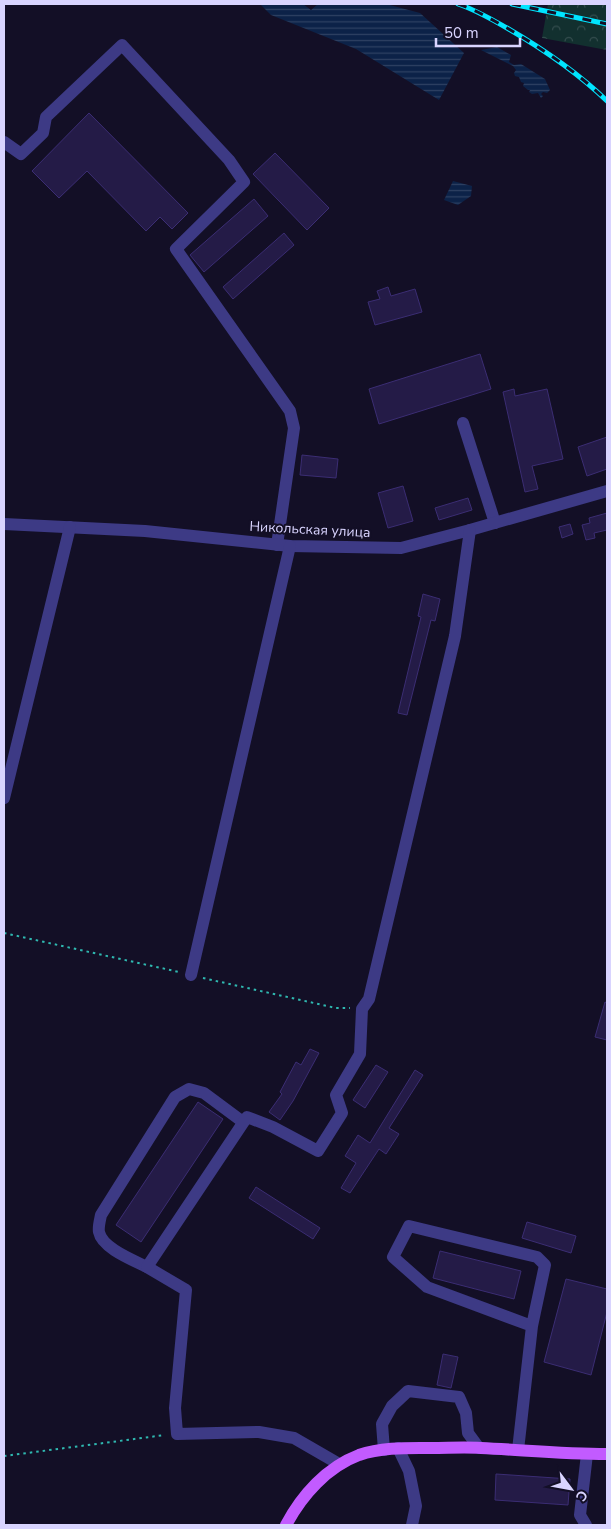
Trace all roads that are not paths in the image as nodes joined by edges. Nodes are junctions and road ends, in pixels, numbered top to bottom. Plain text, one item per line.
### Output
1 (4, 142) edge
2 (463, 423) dead end
3 (607, 491) edge
4 (495, 523) junction
5 (4, 524) edge
6 (70, 527) junction
7 (470, 530) junction
8 (276, 545) junction
9 (290, 546) junction
10 (4, 798) edge
11 (190, 975) dead end
12 (243, 1122) junction
13 (146, 1267) junction
14 (532, 1326) junction
15 (398, 1448) junction
16 (479, 1448) junction
17 (384, 1450) junction
18 (518, 1450) junction
19 (587, 1454) junction
20 (607, 1454) edge
21 (340, 1464) junction
22 (286, 1525) edge
23 (412, 1525) edge
24 (586, 1525) edge

1 - 8 street
2 - 4 street
3 - 4 street, Никольская улица
4 - 7 street, Никольская улица
5 - 6 street, Никольская улица
6 - 8 street, Никольская улица
6 - 10 street
7 - 9 street, Никольская улица
7 - 12 street
8 - 9 street, Никольская улица
9 - 11 street
12 - 13 street
12 - 13 street
13 - 21 street
14 - 14 street
14 - 18 street
15 - 16 main road
15 - 17 main road
15 - 23 street
16 - 17 street
16 - 18 main road
17 - 21 main road
18 - 19 main road
19 - 20 main road
19 - 24 street
21 - 22 main road

